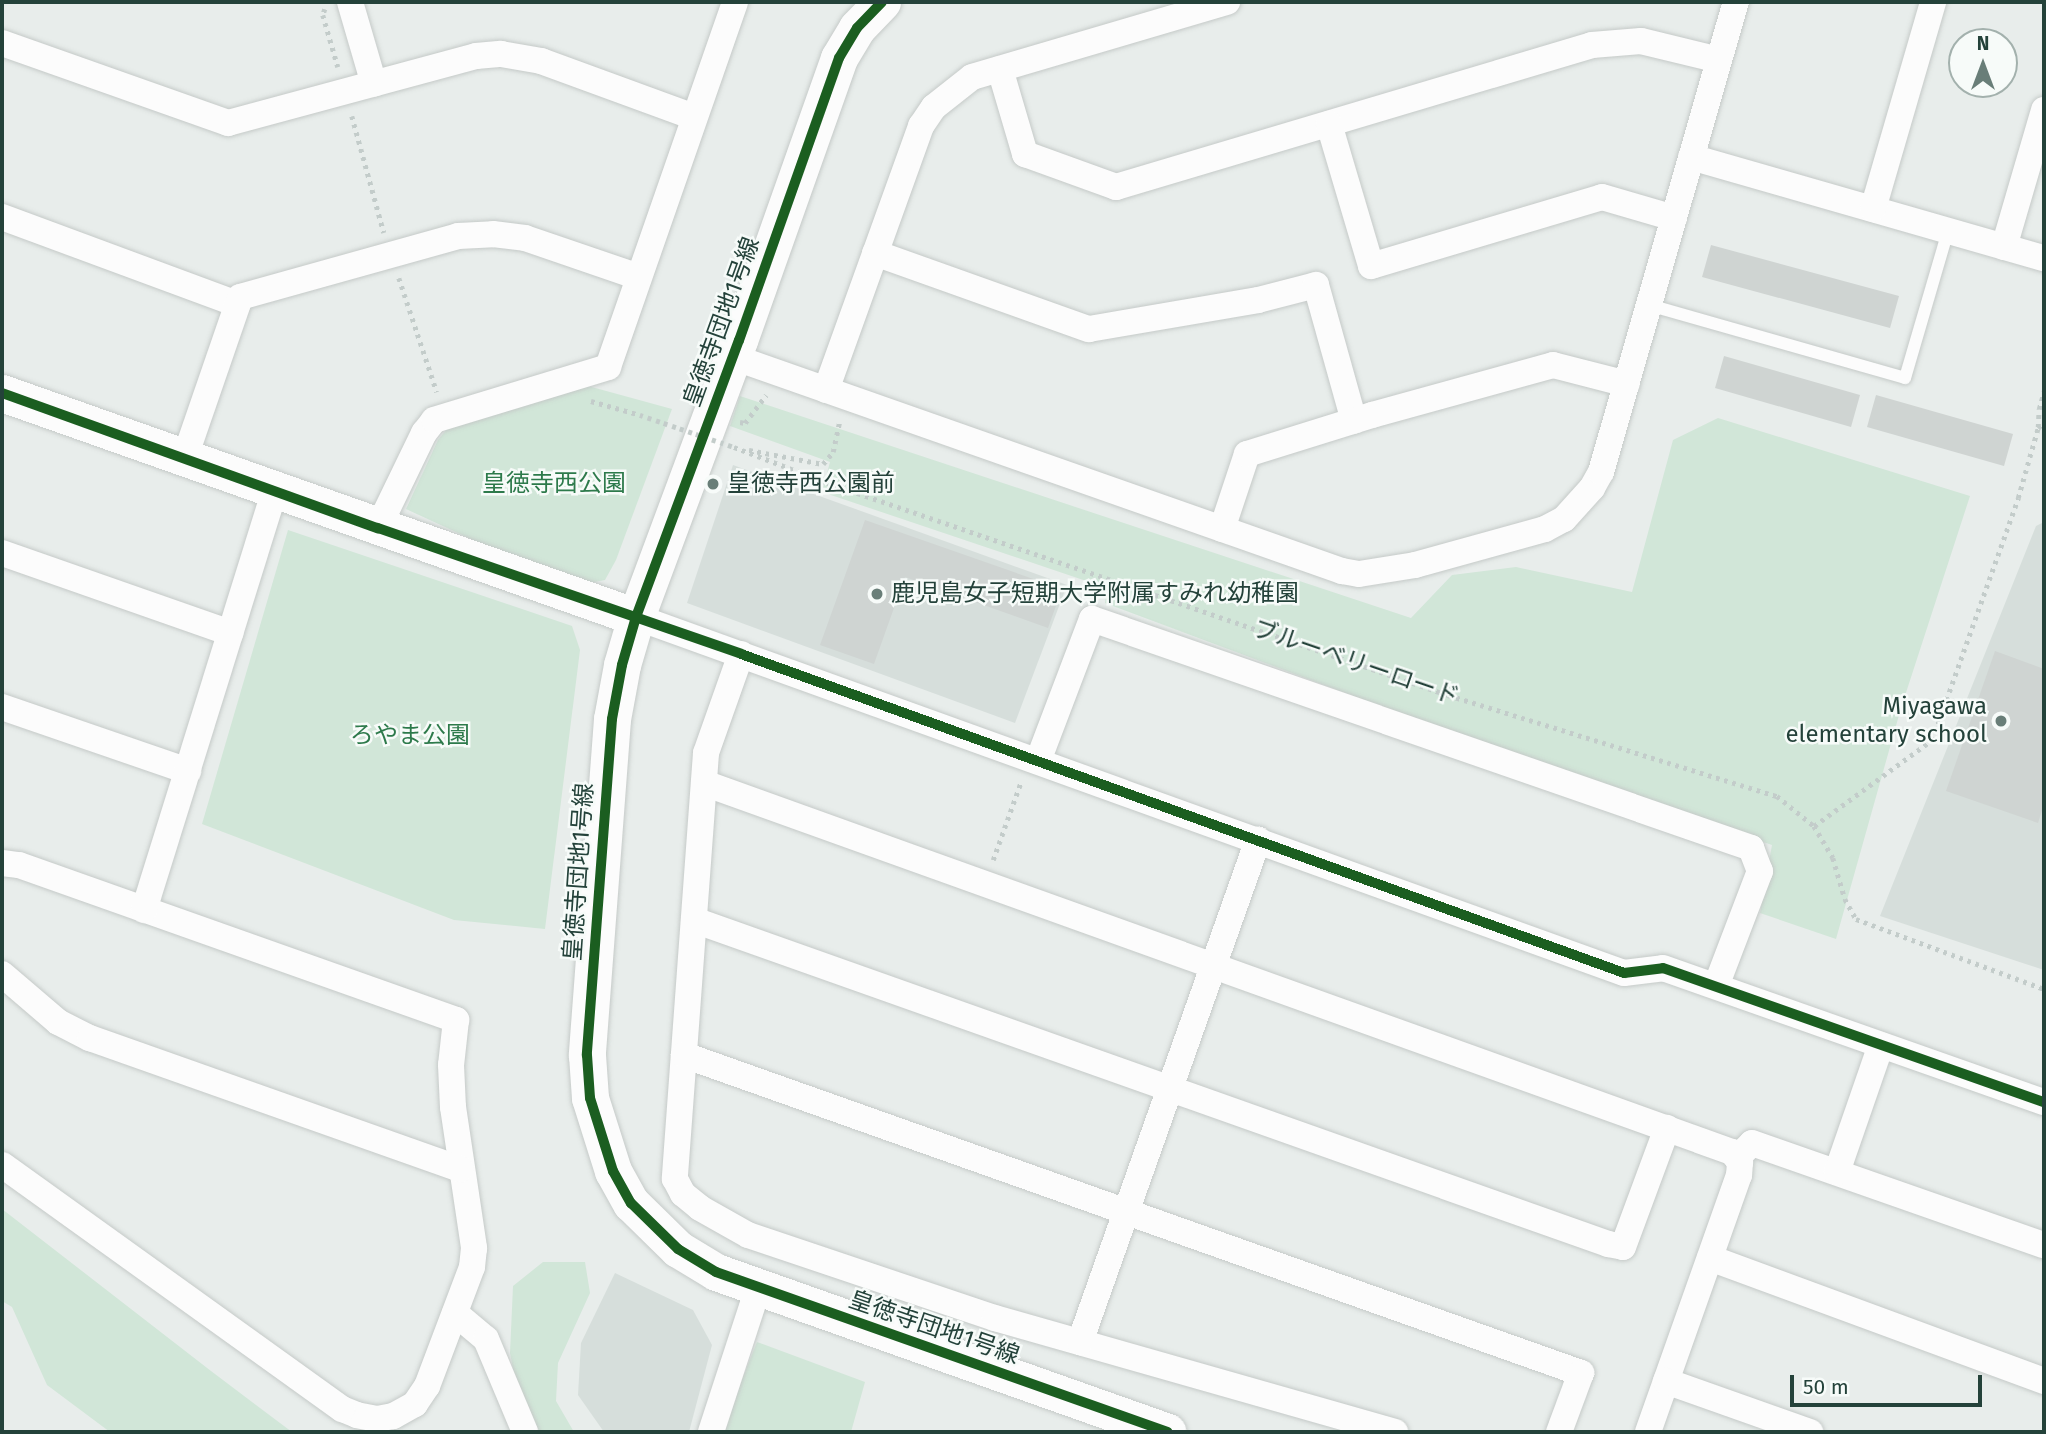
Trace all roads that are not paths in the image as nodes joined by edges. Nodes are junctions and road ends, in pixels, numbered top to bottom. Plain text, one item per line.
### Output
1 (350, 2) edge
2 (735, 2) edge
3 (882, 2) edge
4 (1227, 2) edge
5 (1736, 2) edge
6 (1933, 2) edge
7 (2, 43) edge
8 (1719, 60) junction
9 (1000, 69) junction
10 (374, 84) junction
11 (2044, 110) edge
12 (695, 117) junction
13 (1329, 124) junction
14 (1692, 157) junction
15 (2035, 178) edge
16 (1873, 209) junction
17 (2, 217) edge
18 (1674, 218) junction
19 (1948, 231) junction
20 (2004, 247) junction
21 (876, 253) junction
22 (2044, 258) edge
23 (639, 277) junction
24 (237, 304) junction
25 (1649, 305) junction
26 (733, 357) junction
27 (1626, 384) junction
28 (826, 390) junction
29 (2, 393) edge
30 (1354, 421) junction
31 (185, 457) junction
32 (275, 490) junction
33 (378, 528) junction
34 (1222, 530) junction
35 (2, 553) edge
36 (636, 617) junction
37 (230, 633) junction
38 (741, 654) junction
39 (2, 707) edge
40 (1034, 759) junction
41 (188, 771) junction
42 (704, 783) junction
43 (1258, 840) junction
44 (2, 863) edge
45 (144, 910) junction
46 (694, 920) junction
47 (1213, 966) junction
48 (2, 974) edge
49 (1716, 986) junction
50 (1881, 1045) junction
51 (684, 1055) junction
52 (1170, 1088) junction
53 (2044, 1102) edge
54 (1667, 1128) junction
55 (1737, 1158) junction
56 (2, 1164) edge
57 (460, 1169) junction
58 (1837, 1172) junction
59 (1126, 1212) junction
60 (2044, 1245) edge
61 (1710, 1258) junction
62 (758, 1288) junction
63 (455, 1313) junction
64 (1080, 1342) junction
65 (1666, 1381) junction
66 (2044, 1381) edge
67 (525, 1432) edge
68 (711, 1432) edge
69 (1167, 1432) edge
70 (1395, 1432) edge
71 (1559, 1432) edge
72 (1648, 1432) edge
73 (1810, 1432) edge

1 - 10 street
2 - 12 street
3 - 26 street, 皇徳寺団地1号線
4 - 9 street
5 - 8 street
6 - 16 street
7 - 10 street
8 - 13 street
8 - 14 street
9 - 13 street
9 - 21 street
10 - 12 street
11 - 15 street
12 - 23 street
13 - 18 street
14 - 16 street
14 - 18 street
15 - 20 street
16 - 19 street
17 - 24 street
18 - 25 street
19 - 20 street
19 - 25 lane
20 - 22 street
21 - 28 street
21 - 30 street
23 - 24 street
23 - 33 street
24 - 31 street
25 - 27 street
26 - 28 street
26 - 36 street, 皇徳寺団地1号線
27 - 30 street
27 - 34 street
28 - 34 street
29 - 31 street
30 - 34 street
31 - 32 street
32 - 33 street
32 - 37 street
33 - 36 street
35 - 37 street
36 - 38 street
36 - 62 street, 皇徳寺団地1号線
37 - 41 street
38 - 40 street
38 - 42 street
39 - 41 street
40 - 43 street
40 - 49 street
41 - 45 street
42 - 46 street
42 - 47 street
43 - 47 street
43 - 49 street
44 - 45 street
45 - 57 street
46 - 51 street
46 - 52 street
47 - 52 street
47 - 54 street
48 - 57 street
49 - 50 street
50 - 53 street
50 - 58 street
51 - 59 street
51 - 64 street
52 - 54 street
52 - 59 street
54 - 55 street
55 - 58 street
55 - 61 street
56 - 63 street
57 - 63 street
58 - 60 street
59 - 64 street
59 - 71 street
61 - 65 street
61 - 66 street
62 - 68 street
62 - 69 street, 皇徳寺団地1号線
63 - 67 street
64 - 70 street
65 - 72 street
65 - 73 street

